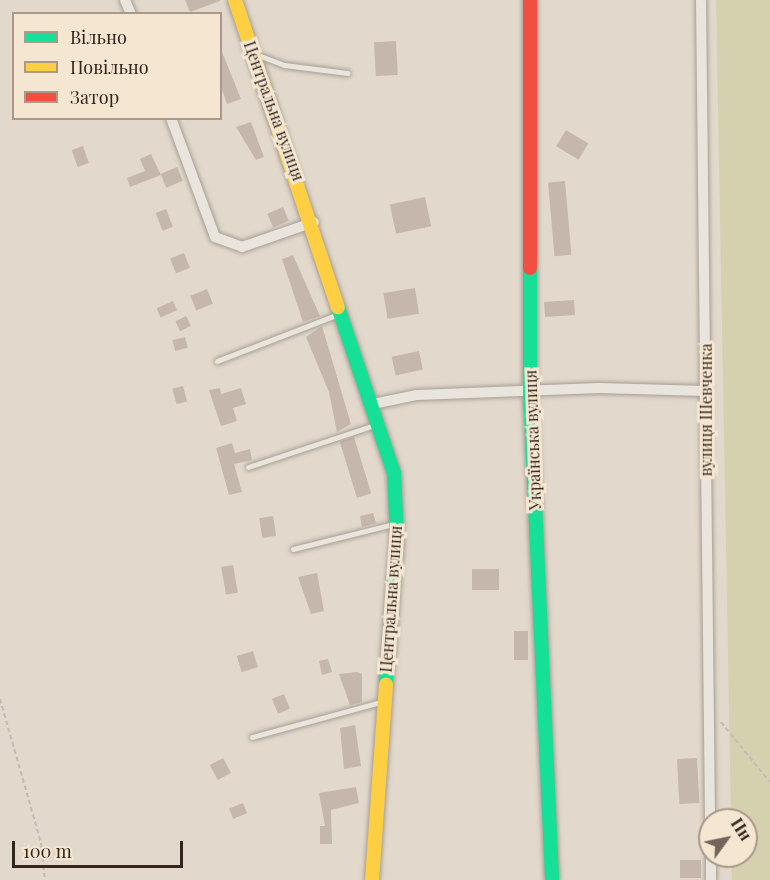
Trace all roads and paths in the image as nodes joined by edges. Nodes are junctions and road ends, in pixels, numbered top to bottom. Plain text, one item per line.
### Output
1 (235, 0) edge
2 (530, 0) edge
3 (701, 0) edge
4 (254, 54) junction
5 (348, 73) dead end
6 (172, 120) edge
7 (314, 222) junction
8 (343, 313) junction
9 (217, 362) dead end
10 (706, 391) junction
11 (530, 393) junction
12 (373, 404) junction
13 (381, 423) junction
14 (248, 466) dead end
15 (396, 523) junction
16 (293, 549) dead end
17 (0, 699) edge
18 (384, 702) junction
19 (708, 705) junction
20 (252, 737) dead end
21 (770, 782) edge
22 (710, 808) edge
23 (45, 880) edge
24 (372, 880) edge
25 (552, 880) edge

1 - 4 street, Центральна вулиця
2 - 11 street, Українська вулиця
3 - 10 street, вулиця Шевченка
4 - 5 lane
4 - 7 street, Центральна вулиця
6 - 7 street
7 - 8 street, Центральна вулиця
8 - 9 lane
8 - 12 street, Центральна вулиця
10 - 11 street
10 - 19 street, вулиця Шевченка
11 - 12 street
11 - 25 street, Українська вулиця
12 - 13 street, Центральна вулиця
13 - 14 lane
13 - 15 street, Центральна вулиця
15 - 16 lane
15 - 18 street, Центральна вулиця
17 - 23 path
18 - 20 lane
18 - 24 street, Центральна вулиця
19 - 21 path
19 - 22 street, вулиця Шевченка

